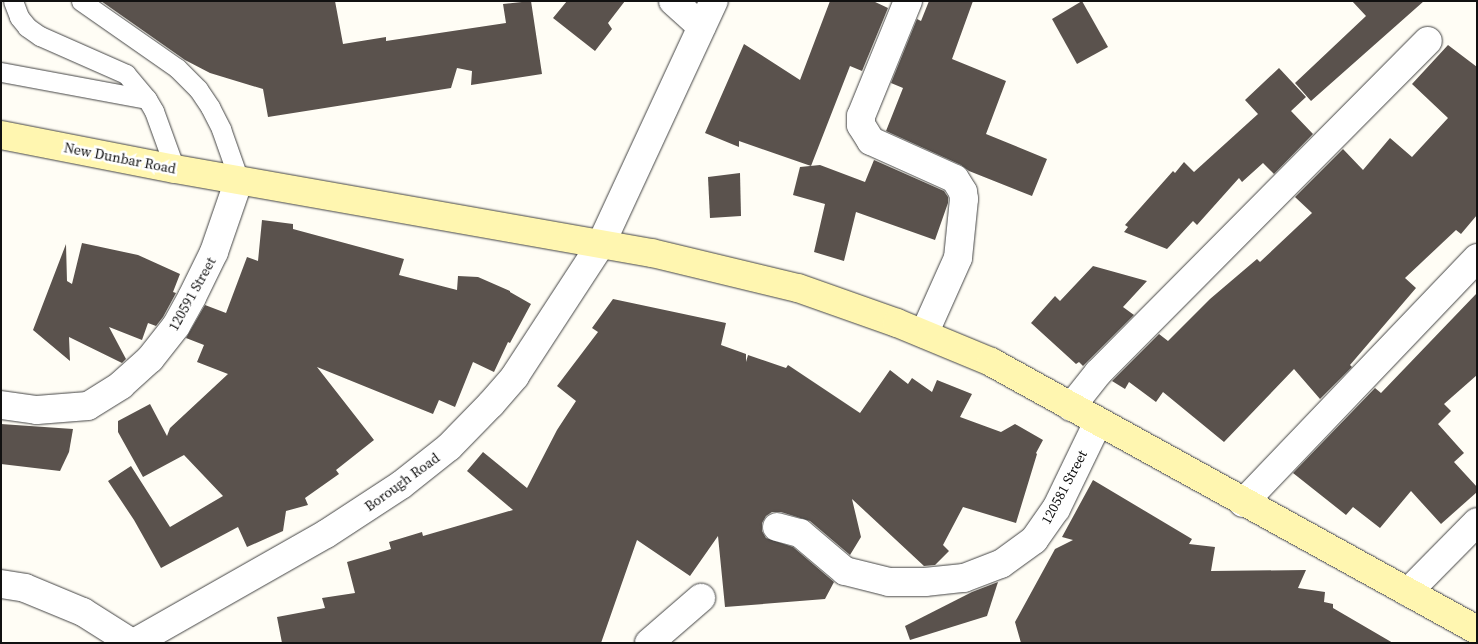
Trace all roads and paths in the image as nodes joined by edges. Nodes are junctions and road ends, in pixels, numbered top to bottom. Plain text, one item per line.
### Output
1 (13, 1) edge
2 (81, 1) edge
3 (673, 1) edge
4 (714, 1) edge
5 (908, 1) edge
6 (701, 26) junction
7 (1428, 41) dead end
8 (1, 72) edge
9 (147, 99) junction
10 (1, 135) edge
11 (175, 169) junction
12 (240, 180) junction
13 (602, 244) junction
14 (1477, 258) edge
15 (924, 334) junction
16 (1, 405) edge
17 (1071, 407) junction
18 (1098, 422) junction
19 (1243, 502) junction
20 (1477, 522) edge
21 (777, 527) dead end
22 (1, 584) edge
23 (1408, 592) junction
24 (701, 598) dead end
25 (1477, 630) edge
26 (133, 643) edge
27 (649, 643) edge

1 - 9 lane
2 - 12 lane
3 - 6 street
4 - 6 street, Borough Road
5 - 15 street
6 - 13 street, Borough Road
7 - 17 street
8 - 9 lane
9 - 11 lane
10 - 11 street, New Dunbar Road
11 - 12 street, New Dunbar Road
12 - 13 street, New Dunbar Road
12 - 16 street, 120591 Street
13 - 15 street, New Dunbar Road
13 - 26 street, Borough Road
14 - 19 street
15 - 17 street, New Dunbar Road
17 - 18 street, New Dunbar Road
18 - 19 street, New Dunbar Road
18 - 21 street, 120581 Street
19 - 23 street, New Dunbar Road
20 - 23 street
22 - 26 street
23 - 25 street, New Dunbar Road
24 - 27 street

